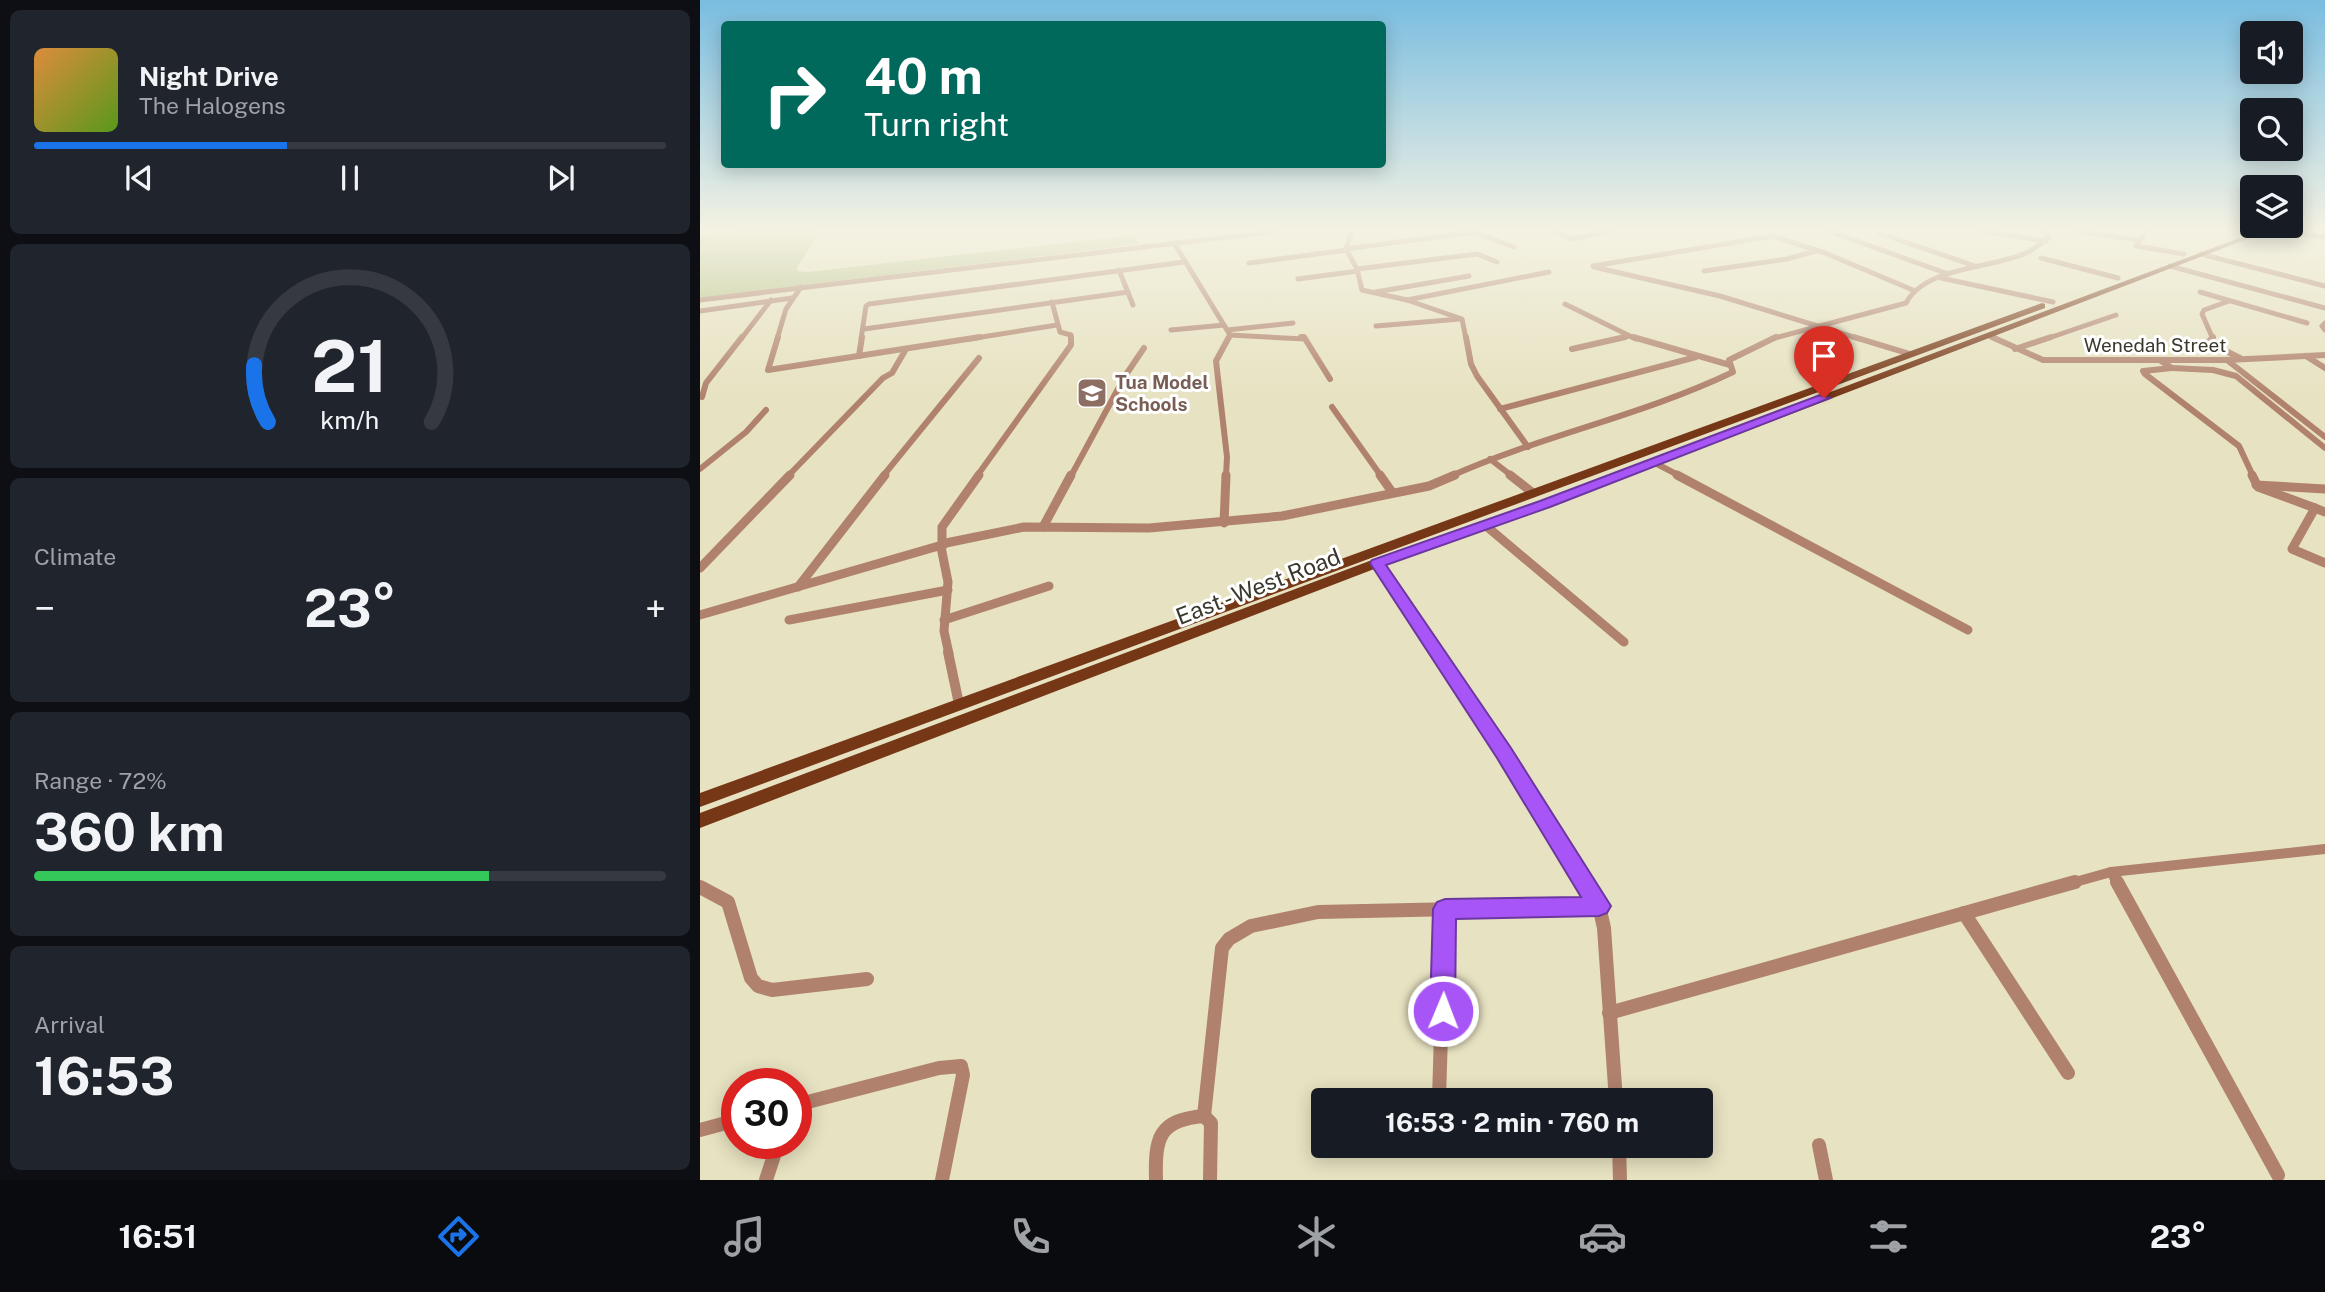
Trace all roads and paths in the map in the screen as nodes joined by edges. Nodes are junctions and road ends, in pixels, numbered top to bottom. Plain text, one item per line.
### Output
1 (810, 286) edge
2 (1005, 286) edge
3 (1125, 286) edge
4 (1199, 286) edge
5 (1361, 286) edge
6 (1411, 286) edge
7 (1476, 286) edge
8 (1678, 286) edge
9 (1903, 286) edge
10 (1922, 286) edge
11 (1987, 286) edge
12 (2096, 286) edge
13 (2118, 286) edge
14 (2244, 286) edge
15 (802, 287) junction
16 (1913, 290) junction
17 (1128, 292) junction
18 (2200, 292) dead end
19 (1371, 293) junction
20 (792, 298) junction
21 (700, 300) edge
22 (771, 300) junction
23 (1407, 300) junction
24 (2230, 301) junction
25 (1052, 302) junction
26 (2053, 302) junction
27 (1565, 304) dead end
28 (1133, 305) dead end
29 (2325, 308) edge
30 (700, 311) edge
31 (2116, 314) dead end
32 (1462, 319) junction
33 (1293, 323) dead end
34 (1817, 323) junction
35 (2307, 323) dead end
36 (2325, 323) edge
37 (1057, 325) junction
38 (1376, 326) dead end
39 (864, 329) junction
40 (1171, 330) dead end
41 (1227, 330) junction
42 (2325, 330) edge
43 (1629, 336) junction
44 (1990, 336) junction
45 (906, 349) junction
46 (1573, 349) dead end
47 (2015, 349) junction
48 (1142, 350) dead end
49 (1910, 354) junction
50 (2304, 355) junction
51 (2325, 355) edge
52 (859, 356) junction
53 (979, 358) dead end
54 (1696, 358) junction
55 (2242, 359) junction
56 (2161, 360) junction
57 (2227, 360) junction
58 (1730, 365) junction
59 (2172, 368) junction
60 (2325, 368) edge
61 (1330, 379) dead end
62 (1808, 391) junction
63 (702, 397) dead end
64 (1824, 398) junction
65 (1332, 407) dead end
66 (1500, 409) junction
67 (766, 410) dead end
68 (2325, 437) edge
69 (1528, 447) junction
70 (2325, 449) edge
71 (1490, 459) junction
72 (1655, 463) junction
73 (700, 469) edge
74 (2256, 485) junction
75 (2325, 489) edge
76 (1392, 492) junction
77 (1533, 493) junction
78 (2315, 508) junction
79 (2325, 512) edge
80 (1224, 523) junction
81 (1485, 525) junction
82 (1043, 527) junction
83 (942, 545) junction
84 (1377, 563) junction
85 (2325, 563) edge
86 (700, 568) edge
87 (1049, 586) dead end
88 (798, 587) junction
89 (948, 590) junction
90 (700, 615) edge
91 (789, 620) dead end
92 (944, 621) junction
93 (1968, 630) dead end
94 (1623, 642) dead end
95 (960, 704) junction
96 (700, 800) edge
97 (700, 821) edge
98 (2325, 849) edge
99 (2111, 872) junction
100 (700, 887) edge
101 (1599, 906) junction
102 (1445, 909) junction
103 (1964, 913) junction
104 (867, 979) dead end
105 (1609, 1013) junction
106 (2068, 1073) dead end
107 (1439, 1088) edge
108 (1615, 1088) edge
109 (812, 1101) edge
110 (1204, 1116) junction
111 (721, 1124) edge
112 (700, 1129) edge
113 (1819, 1145) dead end
114 (1619, 1158) edge
115 (773, 1159) edge
116 (2278, 1175) dead end
117 (766, 1180) edge
118 (942, 1180) edge
119 (1156, 1180) edge
120 (1210, 1180) edge
121 (1620, 1180) edge
122 (1826, 1180) edge

1 - 15 street
2 - 39 street
3 - 17 street
4 - 41 street
5 - 19 street
6 - 19 street
7 - 23 street
8 - 34 street
9 - 16 street
10 - 16 street
11 - 26 street
12 - 26 main road, East - West Road
13 - 44 main road, East - West Road
14 - 29 street
15 - 20 street
15 - 21 street
16 - 34 street
17 - 25 street
17 - 28 street
18 - 24 street
19 - 23 street
20 - 22 street
20 - 52 street
22 - 30 street
22 - 63 street
23 - 32 street
24 - 35 street
24 - 55 street
25 - 37 street
25 - 39 street
26 - 49 main road, East - West Road
27 - 43 street
31 - 47 street
32 - 38 street
32 - 66 street
33 - 41 street
34 - 49 street
34 - 58 street
36 - 42 street
37 - 45 street
37 - 83 street
39 - 52 street
40 - 41 street
41 - 61 street
41 - 80 street
43 - 46 street
43 - 54 street
44 - 47 street, Wenedah Street
44 - 64 main road, East - West Road
45 - 52 street
45 - 86 street
47 - 56 street, Wenedah Street
48 - 82 street
49 - 62 main road, East - West Road
50 - 51 street, Wenedah Street
50 - 55 street, Wenedah Street
50 - 60 street
53 - 88 street
54 - 58 street
54 - 66 street
55 - 57 street, Wenedah Street
56 - 57 street, Wenedah Street
56 - 59 street
57 - 68 street
58 - 69 street
59 - 70 street
59 - 74 street
62 - 64 main road
62 - 77 main road, East - West Road
64 - 72 main road, East - West Road
65 - 76 street
66 - 69 street
67 - 73 street
69 - 71 street
71 - 76 street
71 - 77 street
72 - 81 main road, East - West Road
72 - 93 street
74 - 75 street
74 - 78 street
76 - 80 street
77 - 95 main road, East - West Road
78 - 79 street
78 - 85 street
80 - 82 street
81 - 84 main road, East - West Road
81 - 94 street
82 - 83 street
83 - 88 street
83 - 89 street
84 - 97 main road, East - West Road
84 - 101 street
87 - 92 street
88 - 90 street
89 - 91 street
89 - 92 street
92 - 95 street
95 - 96 main road, East - West Road
98 - 99 street
99 - 103 street
99 - 116 street
100 - 104 street
101 - 102 street
101 - 105 street
102 - 107 street
102 - 110 street
103 - 105 street
103 - 106 street
105 - 108 street
109 - 118 street
110 - 119 street
110 - 120 street
111 - 112 street
113 - 122 street
114 - 121 street
115 - 117 street

